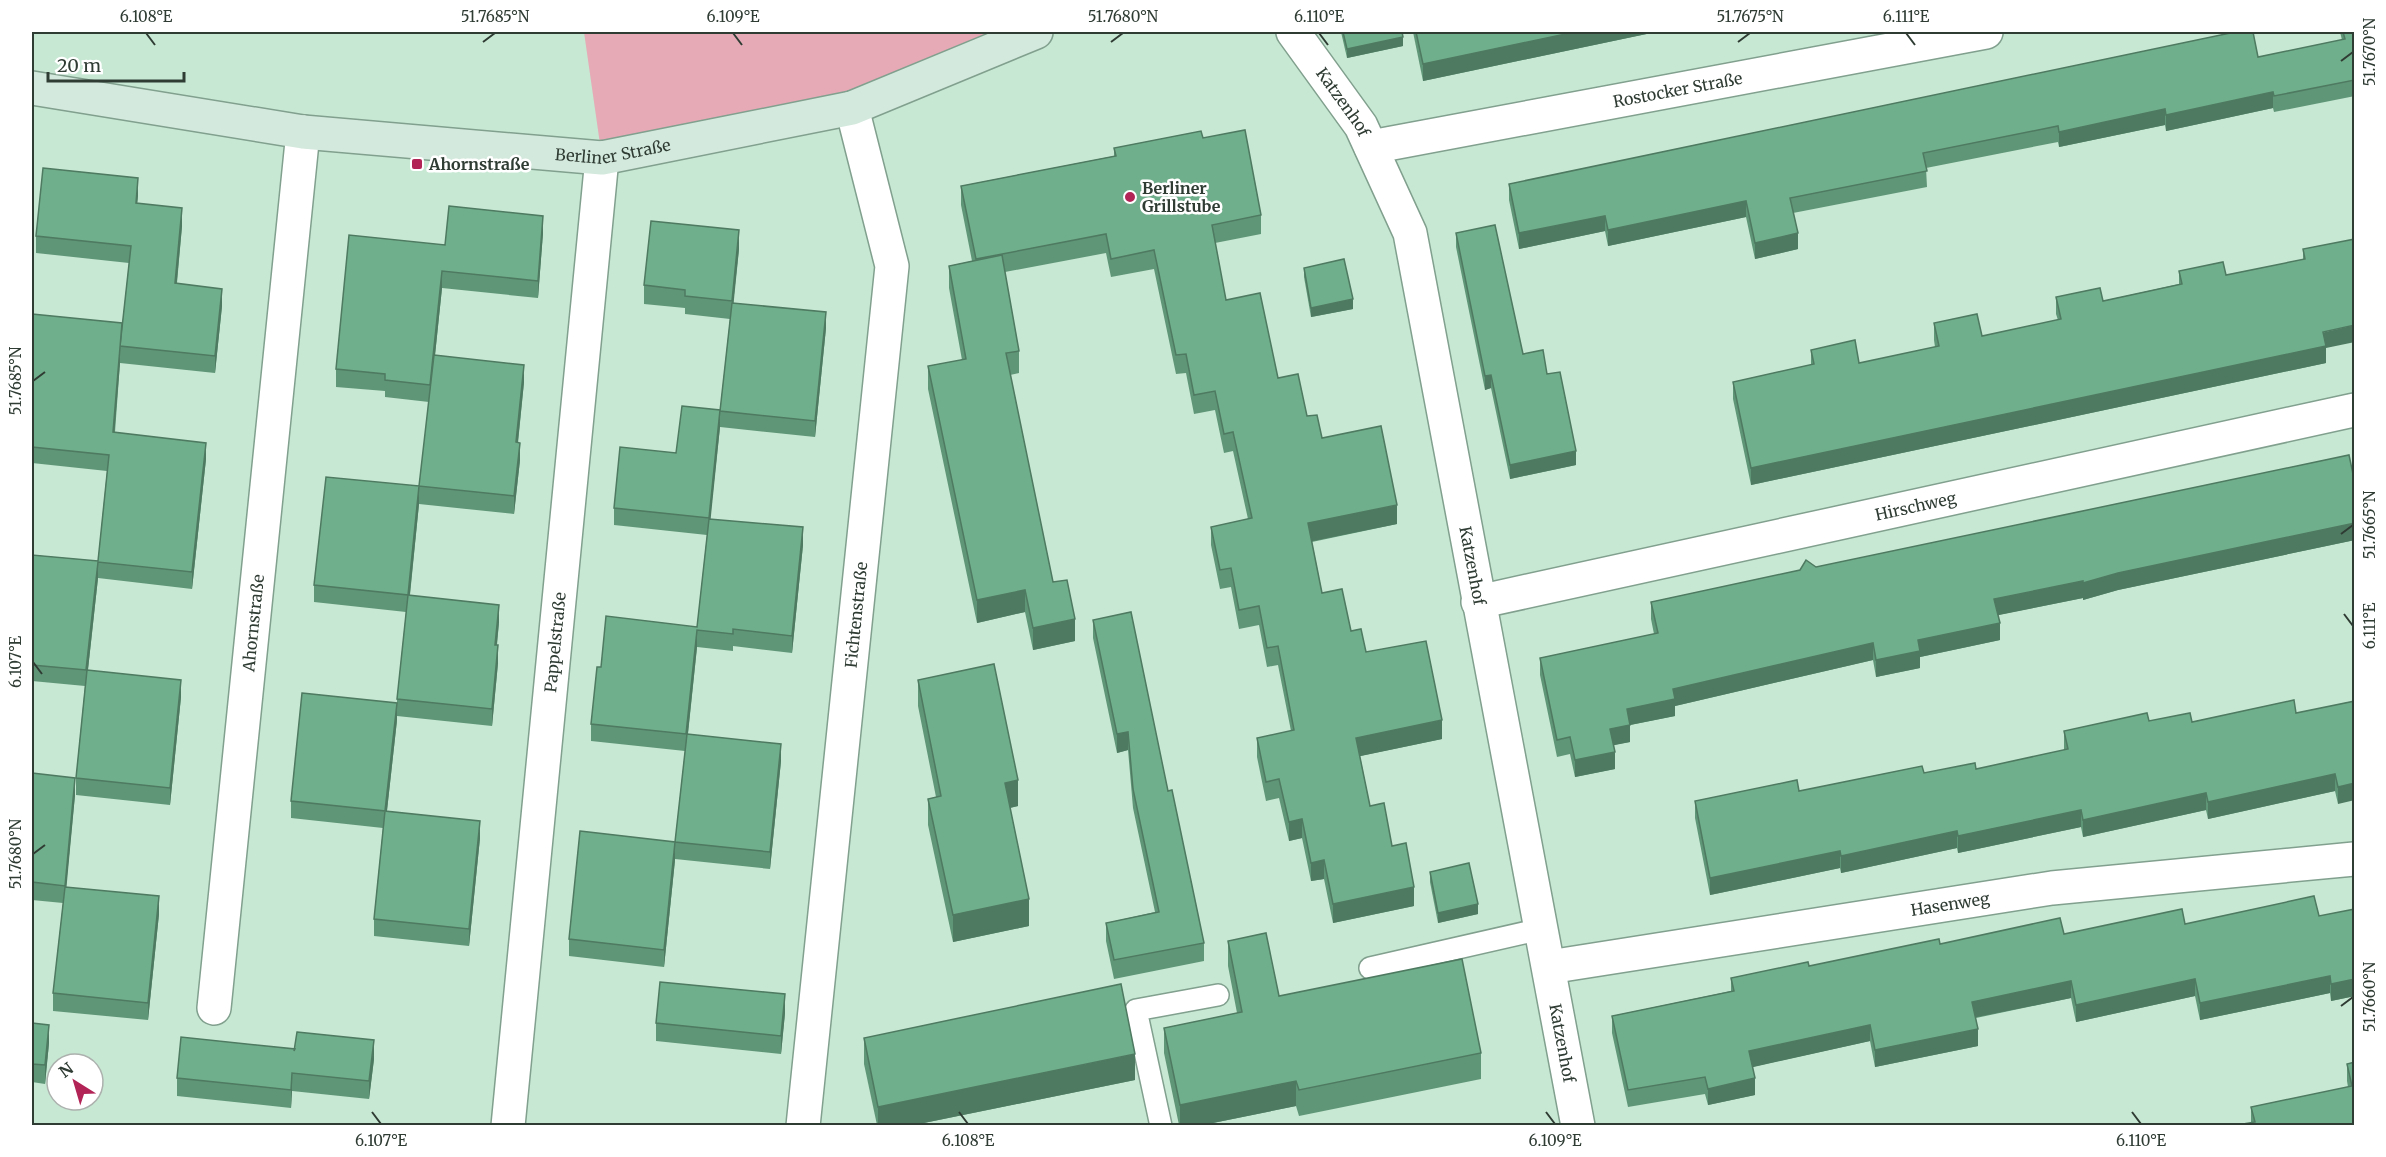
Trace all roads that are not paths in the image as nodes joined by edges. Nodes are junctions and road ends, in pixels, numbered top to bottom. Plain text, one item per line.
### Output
1 (1036, 32) edge
2 (1293, 32) edge
3 (1986, 32) edge
4 (32, 88) edge
5 (852, 108) junction
6 (303, 132) junction
7 (1371, 147) junction
8 (602, 158) junction
9 (2355, 410) edge
10 (1478, 602) junction
11 (2355, 860) edge
12 (1541, 929) junction
13 (1549, 967) junction
14 (1370, 968) dead end
15 (1218, 995) dead end
16 (214, 1008) dead end
17 (508, 1125) edge
18 (803, 1125) edge
19 (1161, 1125) edge
20 (1578, 1125) edge

1 - 5 street, Berliner Straße
2 - 7 street, Katzenhof
3 - 7 street, Rostocker Straße
4 - 6 street, Berliner Straße
5 - 8 street, Berliner Straße
5 - 18 street, Fichtenstraße
6 - 8 street, Berliner Straße
6 - 16 street, Ahornstraße
7 - 10 street, Katzenhof
8 - 17 street, Pappelstraße
9 - 10 street, Hirschweg
10 - 12 street, Katzenhof
11 - 13 street, Hasenweg
12 - 13 street, Katzenhof
12 - 14 lane
13 - 20 street, Katzenhof
15 - 19 lane

